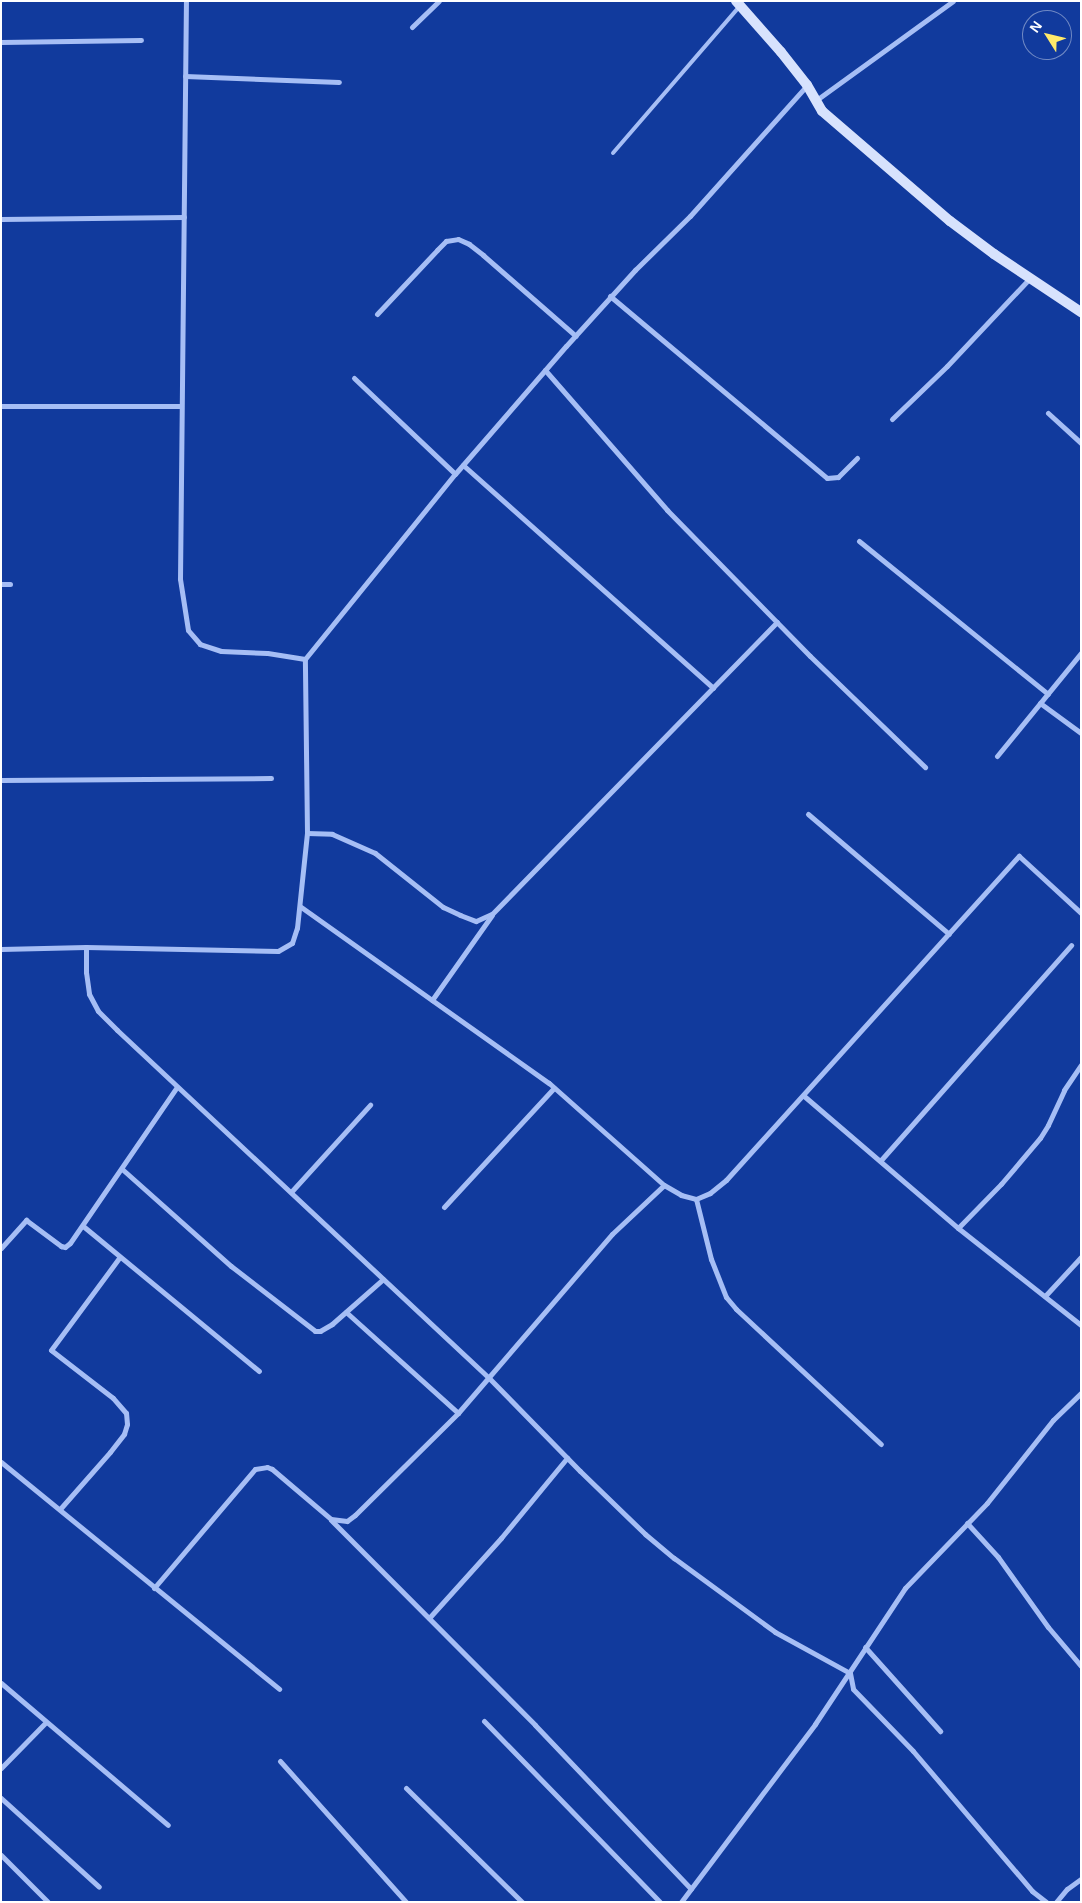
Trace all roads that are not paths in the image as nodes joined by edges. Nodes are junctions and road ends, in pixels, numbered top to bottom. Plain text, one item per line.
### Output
1 (186, 1) edge
2 (439, 1) edge
3 (953, 1) edge
4 (738, 4) edge
5 (412, 27) dead end
6 (141, 40) dead end
7 (1, 42) edge
8 (185, 76) junction
9 (338, 82) dead end
10 (807, 85) junction
11 (814, 101) junction
12 (613, 153) dead end
13 (184, 217) junction
14 (1, 220) edge
15 (1030, 278) junction
16 (610, 296) junction
17 (1081, 312) edge
18 (377, 314) dead end
19 (576, 336) junction
20 (545, 370) junction
21 (354, 378) dead end
22 (1, 406) edge
23 (182, 406) junction
24 (1048, 413) dead end
25 (892, 419) dead end
26 (1081, 443) edge
27 (857, 458) dead end
28 (464, 465) junction
29 (455, 474) junction
30 (859, 541) dead end
31 (1, 584) edge
32 (10, 584) dead end
33 (777, 622) junction
34 (1081, 653) edge
35 (305, 659) junction
36 (713, 688) junction
37 (1048, 694) junction
38 (1040, 703) junction
39 (1081, 733) edge
40 (997, 756) dead end
41 (925, 766) dead end
42 (271, 778) dead end
43 (1, 780) edge
44 (808, 814) dead end
45 (307, 832) junction
46 (301, 907) junction
47 (1081, 913) edge
48 (492, 914) junction
49 (949, 934) junction
50 (1071, 945) dead end
51 (86, 947) junction
52 (1, 949) edge
53 (432, 1000) junction
54 (1081, 1065) edge
55 (177, 1087) junction
56 (554, 1088) junction
57 (804, 1096) junction
58 (370, 1105) dead end
59 (881, 1160) junction
60 (122, 1169) junction
61 (664, 1185) junction
62 (291, 1192) junction
63 (696, 1199) junction
64 (444, 1207) dead end
65 (83, 1226) junction
66 (958, 1228) junction
67 (1, 1248) edge
68 (1081, 1257) edge
69 (119, 1258) junction
70 (383, 1279) junction
71 (1045, 1296) junction
72 (346, 1312) junction
73 (1081, 1325) edge
74 (259, 1371) dead end
75 (489, 1378) junction
76 (1081, 1393) edge
77 (458, 1413) junction
78 (882, 1444) dead end
79 (567, 1458) junction
80 (1, 1462) edge
81 (60, 1509) junction
82 (331, 1520) junction
83 (967, 1523) junction
84 (154, 1588) junction
85 (429, 1618) junction
86 (865, 1647) junction
87 (1081, 1666) edge
88 (850, 1673) junction
89 (1, 1683) edge
90 (279, 1689) dead end
91 (484, 1721) dead end
92 (46, 1722) junction
93 (940, 1730) dead end
94 (280, 1761) dead end
95 (1, 1768) edge
96 (406, 1788) dead end
97 (1, 1798) edge
98 (168, 1825) dead end
99 (1, 1855) edge
100 (1081, 1880) edge
101 (99, 1887) dead end
102 (692, 1889) junction
103 (48, 1902) edge
104 (406, 1902) edge
105 (522, 1902) edge
106 (660, 1902) edge
107 (681, 1902) edge
108 (1046, 1902) edge
109 (1056, 1902) edge

1 - 8 street
2 - 5 street
3 - 11 street
4 - 10 street
4 - 12 lane
6 - 7 street
8 - 9 street
8 - 13 street
10 - 11 street
10 - 16 street
11 - 15 street
13 - 14 street
13 - 23 street
15 - 17 street
15 - 25 street
16 - 19 street
16 - 27 street
18 - 19 street
19 - 20 street
20 - 28 street
20 - 33 street
21 - 29 street
22 - 23 street
23 - 35 street
24 - 26 street
28 - 29 street
28 - 36 street
29 - 35 street
30 - 37 street
31 - 32 street
33 - 36 street
33 - 41 street
34 - 37 street
35 - 45 street
36 - 48 street
37 - 38 street
38 - 39 street
38 - 40 street
42 - 43 street
44 - 49 street
45 - 46 street
45 - 48 street
46 - 51 street
46 - 53 street
47 - 49 street
48 - 53 street
49 - 57 street
50 - 59 street
51 - 52 street
51 - 55 street
53 - 56 street
54 - 66 street
55 - 60 street
55 - 62 street
56 - 61 street
56 - 64 street
57 - 59 street
57 - 63 street
58 - 62 street
59 - 66 street
60 - 65 street
60 - 72 street
61 - 63 street
61 - 75 street
62 - 70 street
63 - 78 street
65 - 67 street
65 - 69 street
66 - 71 street
68 - 71 street
69 - 74 street
69 - 81 street
70 - 72 street
70 - 75 street
71 - 73 street
72 - 77 street
75 - 77 street
75 - 79 street
76 - 83 street
77 - 82 street
79 - 85 street
79 - 88 street
80 - 81 street
81 - 84 street
82 - 84 street
82 - 85 street
83 - 86 street
83 - 87 street
84 - 90 street
85 - 102 street
86 - 88 street
86 - 93 street
88 - 102 street
88 - 108 street
89 - 92 street
91 - 106 street
92 - 95 street
92 - 98 street
94 - 104 street
96 - 105 street
97 - 101 street
99 - 103 street
100 - 109 street
102 - 107 street

